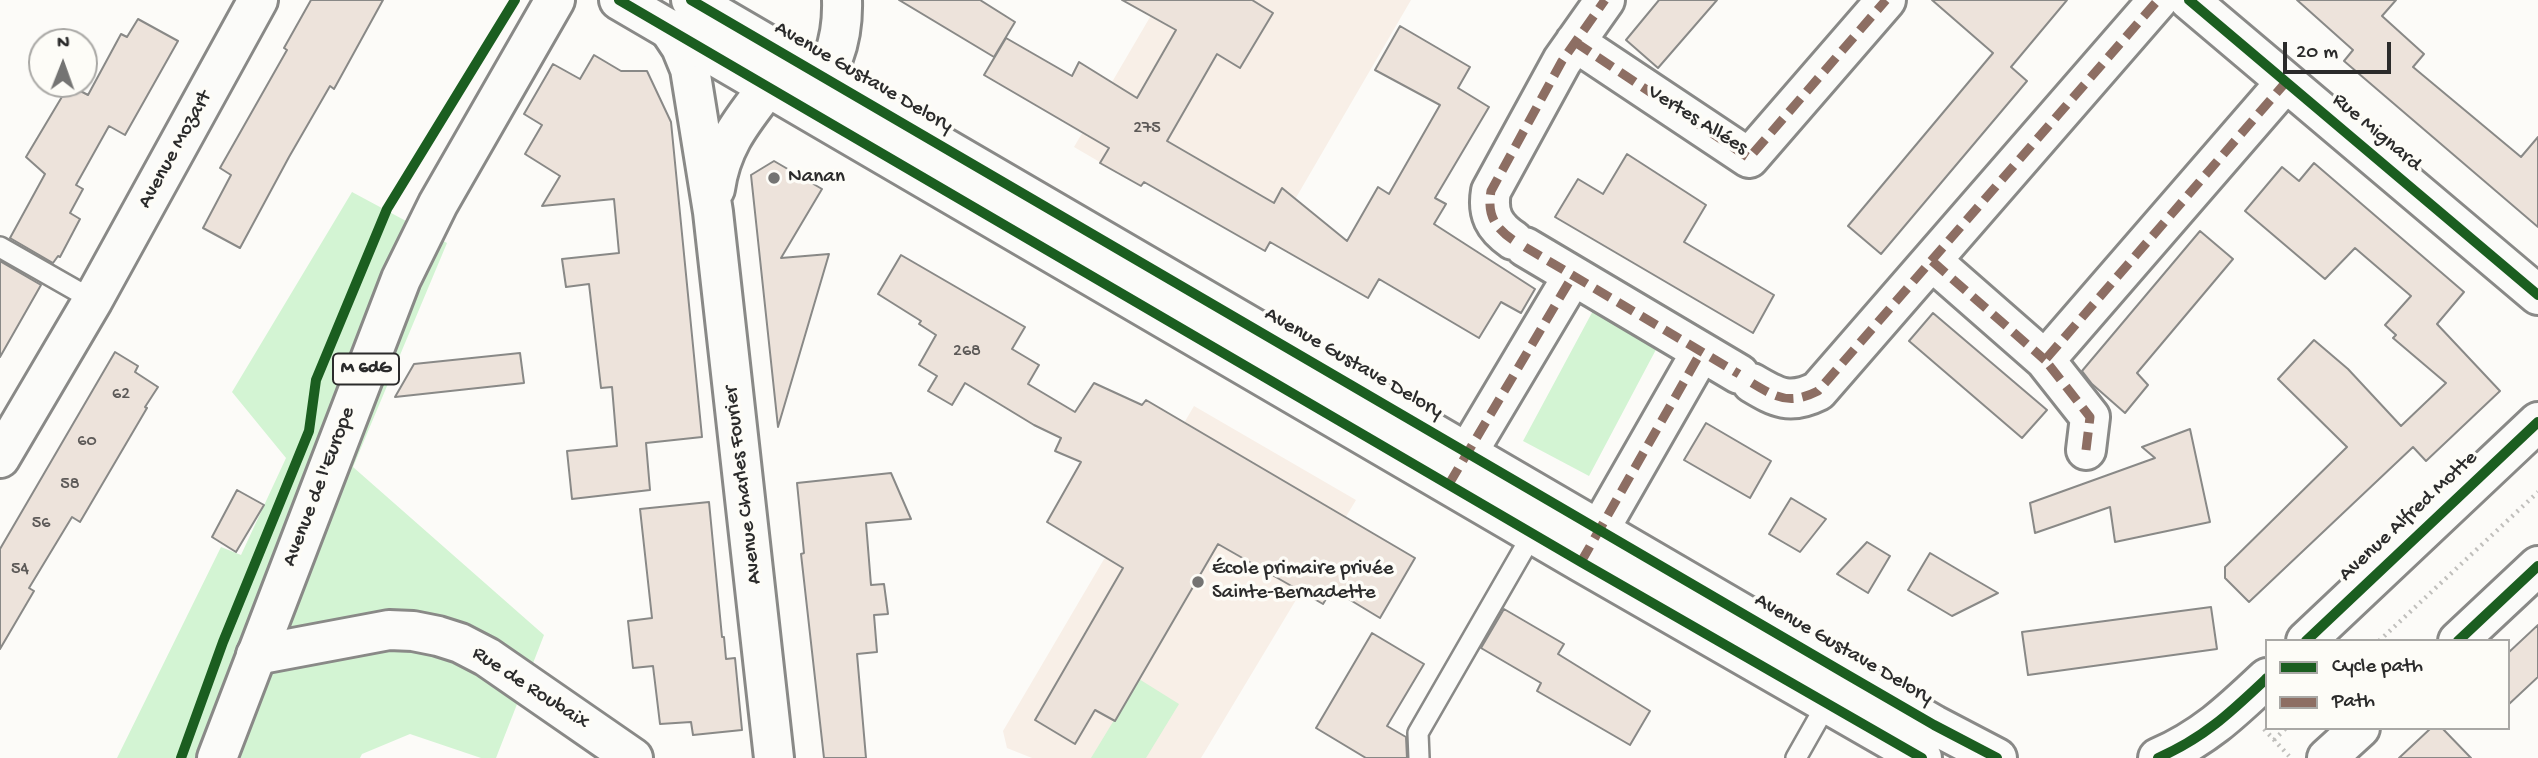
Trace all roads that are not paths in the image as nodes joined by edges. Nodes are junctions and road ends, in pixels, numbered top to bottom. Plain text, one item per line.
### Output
1 (258, 0) edge
2 (555, 0) edge
3 (619, 0) edge
4 (1605, 0) edge
5 (1886, 0) edge
6 (2158, 0) edge
7 (2189, 0) edge
8 (846, 5) edge
9 (680, 15) edge
10 (1576, 42) junction
11 (822, 76) junction
12 (780, 80) junction
13 (2286, 82) junction
14 (713, 212) junction
15 (0, 247) edge
16 (1932, 261) junction
17 (1572, 277) junction
18 (2538, 295) edge
19 (93, 300) junction
20 (1701, 352) junction
21 (2045, 360) junction
22 (2538, 422) edge
23 (2086, 450) dead end
24 (0, 458) edge
25 (1458, 469) junction
26 (1543, 518) junction
27 (1590, 546) junction
28 (2538, 566) edge
29 (2308, 639) edge
30 (2460, 639) edge
31 (256, 654) junction
32 (2265, 680) edge
33 (1836, 688) junction
34 (2358, 730) edge
35 (217, 758) edge
36 (633, 758) edge
37 (774, 758) edge
38 (1419, 758) edge
39 (1796, 758) edge
40 (1922, 758) edge
41 (1997, 758) edge
42 (2158, 758) edge
43 (2327, 758) edge

1 - 19 street, Avenue Mozart
2 - 31 street, Avenue de l'Europe / M 6dG
3 - 9 street, Avenue Gustave Delory
4 - 10 street
5 - 10 street, Vertes Allées
6 - 16 street
7 - 13 street, Rue Mignard
8 - 11 street
9 - 12 street, Avenue Gustave Delory
9 - 14 street, Avenue Charles Fourier
10 - 17 street
11 - 12 street, Avenue Gustave Delory
11 - 25 street, Avenue Gustave Delory
12 - 14 street, Avenue Charles Fourier
12 - 25 street, Avenue Gustave Delory
13 - 18 street, Rue Mignard
13 - 21 street
14 - 37 street, Avenue Charles Fourier
15 - 19 lane
16 - 20 street
16 - 21 street
17 - 20 street
17 - 25 street
19 - 24 street, Avenue Mozart
20 - 27 street
21 - 23 street
22 - 29 street, Avenue Alfred Motte
25 - 26 street, Avenue Gustave Delory
26 - 27 street, Avenue Gustave Delory
26 - 38 lane
27 - 33 street, Avenue Gustave Delory
28 - 30 street
31 - 35 street, Avenue de l'Europe / M 6dG
31 - 36 street, Rue de Roubaix
32 - 42 street
33 - 39 lane
33 - 40 street, Avenue Gustave Delory
33 - 41 street, Avenue Gustave Delory
34 - 43 street

